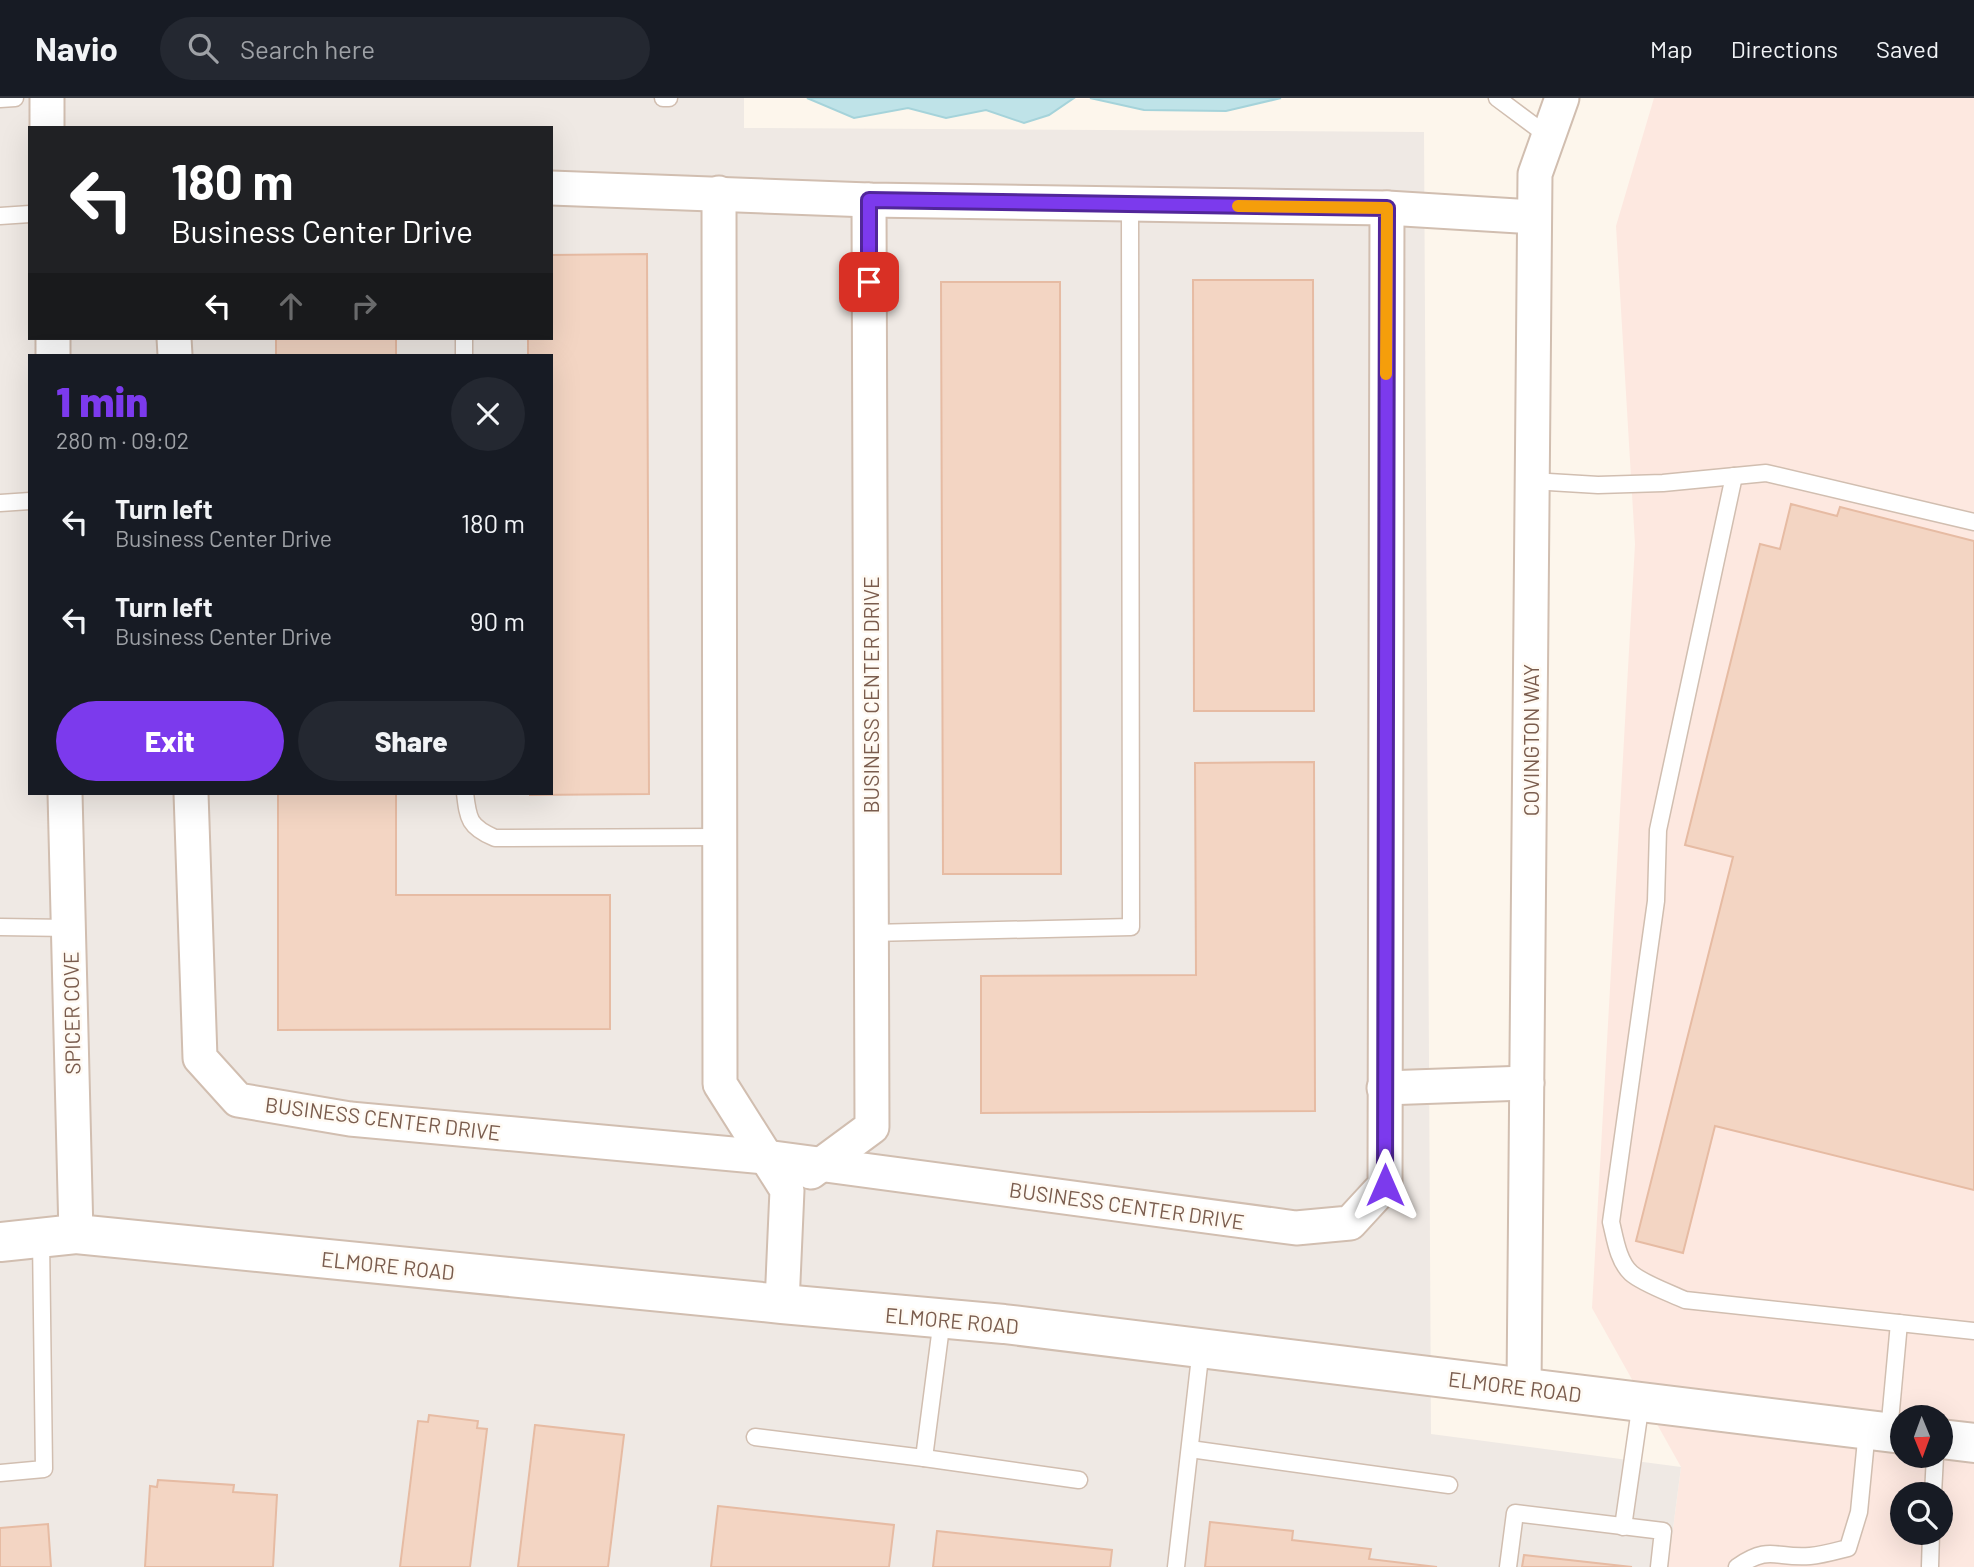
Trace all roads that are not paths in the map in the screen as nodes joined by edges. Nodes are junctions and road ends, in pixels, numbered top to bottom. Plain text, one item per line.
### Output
1 (15, 98) edge
2 (47, 98) edge
3 (663, 98) edge
4 (669, 98) edge
5 (1497, 98) edge
6 (1562, 98) edge
7 (0, 99) edge
8 (47, 126) edge
9 (1548, 136) junction
10 (553, 188) edge
11 (719, 193) junction
12 (869, 200) junction
13 (1130, 204) junction
14 (1387, 208) junction
15 (28, 214) edge
16 (0, 216) edge
17 (1534, 217) junction
18 (1734, 476) junction
19 (1532, 481) junction
20 (28, 501) edge
21 (0, 503) edge
22 (1974, 522) edge
23 (65, 795) edge
24 (191, 795) edge
25 (465, 795) edge
26 (719, 837) junction
27 (0, 927) edge
28 (69, 928) junction
29 (871, 933) junction
30 (1527, 1083) junction
31 (1384, 1088) junction
32 (766, 1157) junction
33 (821, 1164) junction
34 (786, 1190) junction
35 (59, 1236) junction
36 (0, 1242) edge
37 (782, 1304) junction
38 (942, 1319) junction
39 (1899, 1323) junction
40 (1974, 1331) edge
41 (1201, 1348) junction
42 (1524, 1387) junction
43 (1641, 1402) junction
44 (1886, 1432) edge
45 (755, 1437) dead end
46 (1953, 1440) edge
47 (1974, 1443) edge
48 (1189, 1449) junction
49 (924, 1458) junction
50 (0, 1473) edge
51 (1079, 1480) dead end
52 (1449, 1485) dead end
53 (1623, 1527) junction
54 (1931, 1545) edge
55 (1838, 1559) edge
56 (1175, 1567) edge
57 (1508, 1567) edge
58 (1659, 1567) edge
59 (1737, 1567) edge
60 (1930, 1567) edge

1 - 7 lane
2 - 8 street
3 - 4 lane
5 - 9 lane
6 - 9 street, COVINGTON WAY
9 - 17 street, COVINGTON WAY
10 - 11 street
11 - 12 street
11 - 26 street
12 - 13 street
12 - 29 street, BUSINESS CENTER DRIVE
13 - 14 street
13 - 29 lane
14 - 17 street
14 - 31 street
15 - 16 lane
17 - 19 street, COVINGTON WAY
18 - 19 lane
18 - 22 lane
18 - 39 lane
19 - 30 street, COVINGTON WAY
20 - 21 lane
23 - 28 street, SPICER COVE
24 - 32 street, BUSINESS CENTER DRIVE
25 - 26 lane
26 - 32 street
27 - 28 lane
28 - 35 street, SPICER COVE
29 - 33 street, BUSINESS CENTER DRIVE
30 - 31 street
30 - 42 street, COVINGTON WAY
31 - 33 street, BUSINESS CENTER DRIVE
32 - 33 street, BUSINESS CENTER DRIVE
32 - 34 street
33 - 34 street, BUSINESS CENTER DRIVE
34 - 37 street
35 - 36 street, ELMORE ROAD
35 - 37 street, ELMORE ROAD
35 - 50 lane
37 - 38 street, ELMORE ROAD
38 - 41 street, ELMORE ROAD
38 - 49 lane
39 - 40 lane
39 - 44 lane
41 - 42 street, ELMORE ROAD
41 - 48 lane
42 - 43 street, ELMORE ROAD
43 - 44 street, ELMORE ROAD
43 - 53 lane
44 - 55 lane
45 - 49 lane
46 - 47 street
48 - 52 lane
48 - 56 lane
49 - 51 lane
53 - 57 lane
53 - 58 lane
54 - 60 lane
55 - 59 lane

